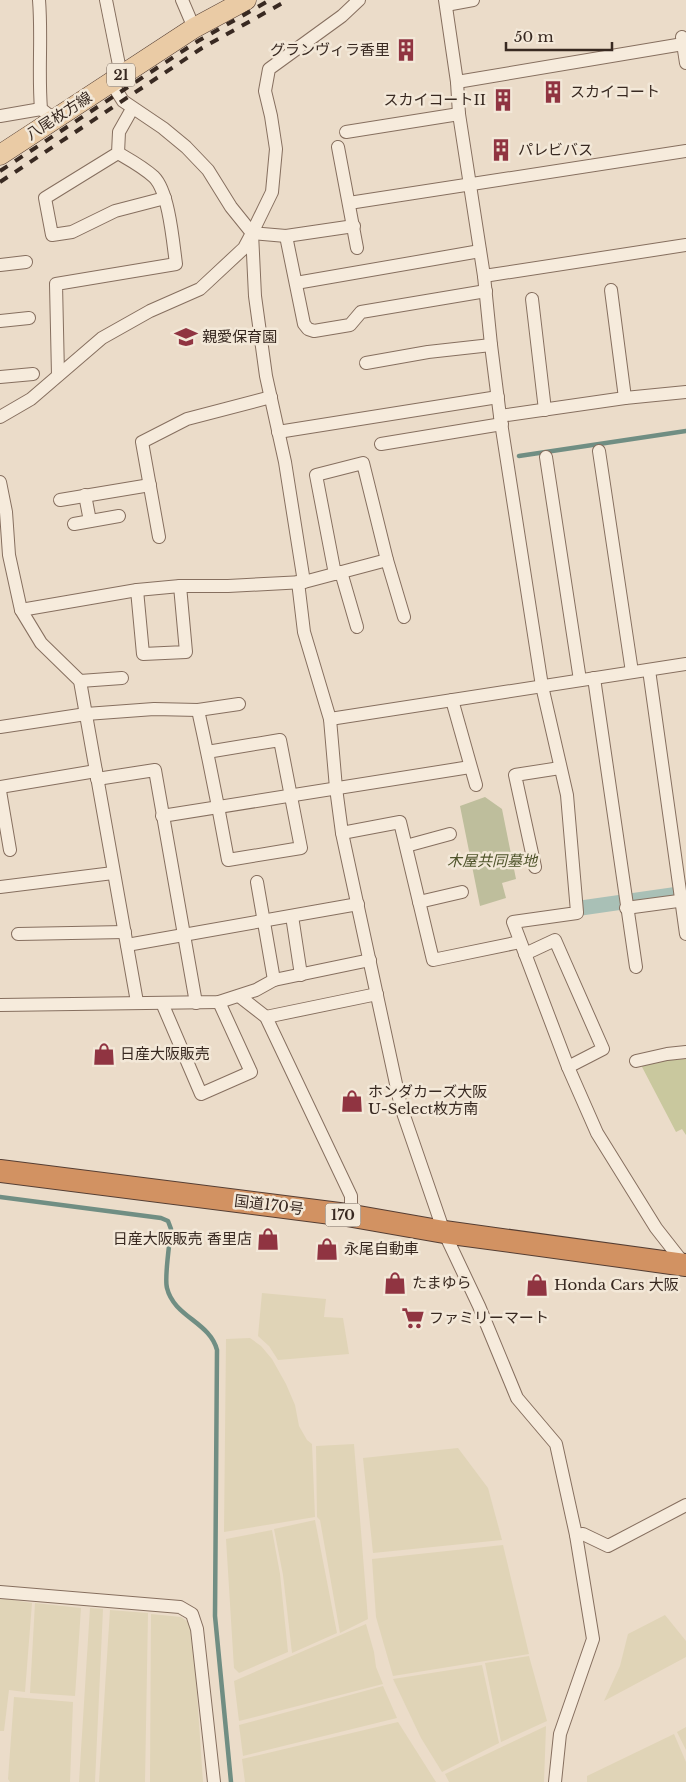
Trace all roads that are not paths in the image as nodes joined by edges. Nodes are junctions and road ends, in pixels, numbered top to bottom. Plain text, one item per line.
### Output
1 (39, 0) edge
2 (106, 0) edge
3 (182, 0) edge
4 (246, 0) edge
5 (359, 0) edge
6 (473, 0) edge
7 (446, 3) edge
8 (194, 28) junction
9 (685, 40) edge
10 (686, 63) edge
11 (116, 78) junction
12 (457, 82) junction
13 (128, 105) junction
14 (47, 114) junction
15 (459, 114) junction
16 (0, 116) edge
17 (346, 132) dead end
18 (338, 147) dead end
19 (686, 151) edge
20 (118, 153) junction
21 (0, 155) edge
22 (471, 184) junction
23 (165, 198) junction
24 (349, 203) junction
25 (354, 226) junction
26 (252, 233) junction
27 (286, 236) junction
28 (686, 245) edge
29 (357, 248) dead end
30 (480, 250) junction
31 (26, 262) dead end
32 (0, 265) edge
33 (484, 276) junction
34 (296, 283) junction
35 (486, 290) junction
36 (611, 290) dead end
37 (532, 300) dead end
38 (29, 318) dead end
39 (0, 321) edge
40 (491, 345) junction
41 (366, 363) dead end
42 (33, 374) dead end
43 (58, 375) junction
44 (0, 377) edge
45 (686, 392) edge
46 (271, 397) junction
47 (498, 397) junction
48 (625, 398) junction
49 (545, 410) junction
50 (0, 417) edge
51 (501, 420) junction
52 (278, 432) junction
53 (381, 444) dead end
54 (599, 451) dead end
55 (546, 457) dead end
56 (0, 482) edge
57 (150, 484) junction
58 (85, 495) junction
59 (60, 500) dead end
60 (119, 516) dead end
61 (90, 521) junction
62 (74, 524) dead end
63 (159, 536) dead end
64 (387, 560) junction
65 (338, 573) junction
66 (301, 582) junction
67 (180, 586) junction
68 (137, 590) junction
69 (21, 610) junction
70 (404, 618) dead end
71 (357, 628) dead end
72 (686, 664) edge
73 (649, 670) junction
74 (632, 672) junction
75 (122, 678) dead end
76 (594, 678) junction
77 (580, 680) junction
78 (80, 681) junction
79 (542, 686) junction
80 (452, 700) junction
81 (239, 704) dead end
82 (198, 710) junction
83 (86, 714) junction
84 (330, 719) junction
85 (0, 728) edge
86 (207, 752) junction
87 (470, 767) junction
88 (560, 768) junction
89 (96, 775) junction
90 (476, 785) dead end
91 (0, 788) edge
92 (336, 788) junction
93 (0, 791) edge
94 (291, 795) junction
95 (219, 807) junction
96 (162, 816) junction
97 (342, 832) junction
98 (450, 834) dead end
99 (406, 846) junction
100 (10, 850) dead end
101 (535, 867) dead end
102 (113, 874) junction
103 (257, 882) dead end
104 (0, 887) edge
105 (462, 892) dead end
106 (684, 900) edge
107 (419, 902) junction
108 (358, 904) junction
109 (626, 908) junction
110 (292, 916) junction
111 (264, 921) junction
112 (18, 934) dead end
113 (686, 934) edge
114 (184, 936) junction
115 (126, 938) junction
116 (520, 942) junction
117 (525, 954) junction
118 (370, 960) junction
119 (636, 967) dead end
120 (301, 975) junction
121 (274, 980) junction
122 (377, 994) junction
123 (239, 996) junction
124 (137, 1002) junction
125 (219, 1002) junction
126 (162, 1003) junction
127 (196, 1003) junction
128 (0, 1005) edge
129 (266, 1017) junction
130 (686, 1052) edge
131 (636, 1061) dead end
132 (568, 1067) junction
133 (0, 1171) edge
134 (351, 1216) junction
135 (444, 1232) junction
136 (686, 1265) edge
137 (686, 1505) edge
138 (576, 1534) junction
139 (0, 1592) edge
140 (214, 1782) edge
141 (555, 1782) edge

1 - 14 street
2 - 11 street
3 - 8 street
4 - 8 main road, 八尾枚方線 / 21
5 - 26 street
6 - 7 street
7 - 12 street
8 - 11 main road, 八尾枚方線 / 21
9 - 10 street
9 - 12 street
11 - 13 street
11 - 14 main road, 八尾枚方線 / 21
12 - 15 street
13 - 20 street
13 - 26 street
14 - 16 street
14 - 21 main road, 八尾枚方線 / 21
15 - 17 street
15 - 22 street
18 - 24 street
19 - 22 street
20 - 23 street
20 - 23 street
22 - 24 street
22 - 30 street
23 - 43 street
24 - 25 street
25 - 27 street
25 - 29 street
26 - 27 street
26 - 43 street
26 - 46 street
27 - 34 street
28 - 33 street
30 - 33 street
30 - 34 street
31 - 32 street
33 - 35 street
34 - 35 street
35 - 40 street
36 - 48 street
37 - 49 street
38 - 39 street
40 - 41 street
40 - 47 street
42 - 44 street
43 - 50 street
45 - 48 street
46 - 52 street
46 - 57 street
47 - 51 street
47 - 52 street
48 - 49 street
49 - 51 street
51 - 53 street
51 - 79 street
52 - 66 street
54 - 74 street
55 - 77 street
56 - 69 street
57 - 58 street
57 - 63 street
58 - 59 street
58 - 61 street
60 - 61 street
61 - 62 street
64 - 65 street
64 - 65 street
64 - 70 street
65 - 66 street
65 - 71 street
66 - 67 street
66 - 84 street
67 - 68 street
67 - 68 street
68 - 69 street
69 - 78 street
72 - 73 street
73 - 74 street
73 - 106 street
74 - 76 street
75 - 78 street
76 - 77 street
76 - 109 street
77 - 79 street
78 - 83 street
79 - 80 street
79 - 88 street
80 - 84 street
80 - 87 street
81 - 82 street
82 - 83 street
82 - 86 street
83 - 85 street
83 - 89 street
84 - 92 street
86 - 94 street
86 - 95 street
87 - 90 street
87 - 92 street
88 - 101 street
88 - 116 street
89 - 91 street
89 - 96 street
89 - 102 street
92 - 94 street
92 - 97 street
93 - 100 street
94 - 95 street
94 - 95 street
95 - 96 street
96 - 114 street
97 - 99 street
97 - 108 street
98 - 99 street
99 - 107 street
102 - 104 street
102 - 115 street
103 - 111 street
105 - 107 street
106 - 109 street
106 - 113 street
107 - 116 street
108 - 110 street
108 - 118 street
109 - 119 street
110 - 111 street
110 - 120 street
111 - 114 street
111 - 121 street
112 - 115 street
114 - 115 street
114 - 127 street
115 - 124 street
116 - 117 street
117 - 132 street
117 - 132 street
118 - 120 street
118 - 122 street
120 - 121 street
121 - 123 street
122 - 129 street
122 - 135 street
123 - 125 street
123 - 129 street
124 - 126 street
124 - 128 street
125 - 126 street
125 - 127 street
126 - 127 street
129 - 134 street
130 - 131 street
132 - 136 street
133 - 134 highway, 国道170号 / 170
134 - 135 highway, 国道170号 / 170
135 - 136 highway, 国道170号 / 170
135 - 138 street
137 - 138 street
138 - 141 street
139 - 140 street

